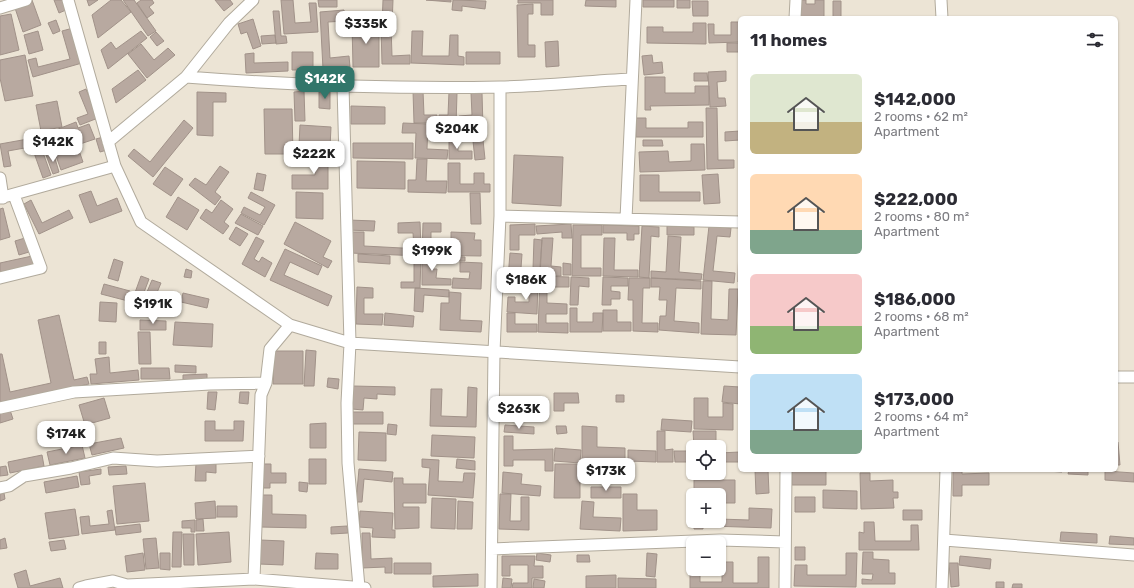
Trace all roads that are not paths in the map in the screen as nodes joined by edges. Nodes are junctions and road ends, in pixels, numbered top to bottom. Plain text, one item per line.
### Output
1 (26, 0) edge
2 (68, 0) edge
3 (253, 0) edge
4 (636, 0) edge
5 (796, 0) edge
6 (941, 0) edge
7 (0, 8) edge
8 (795, 16) edge
9 (942, 16) edge
10 (186, 77) junction
11 (632, 78) junction
12 (343, 86) junction
13 (500, 87) junction
14 (108, 142) junction
15 (115, 166) junction
16 (0, 178) edge
17 (14, 195) junction
18 (1, 198) edge
19 (500, 216) junction
20 (626, 219) junction
21 (738, 222) edge
22 (0, 278) edge
23 (290, 325) junction
24 (350, 343) junction
25 (494, 352) junction
26 (738, 367) edge
27 (1118, 377) edge
28 (1134, 377) edge
29 (266, 383) junction
30 (0, 408) edge
31 (259, 456) junction
32 (786, 472) edge
33 (946, 472) edge
34 (0, 488) edge
35 (944, 540) junction
36 (785, 542) junction
37 (492, 549) junction
38 (1134, 555) edge
39 (254, 579) junction
40 (235, 584) edge
41 (128, 587) edge
42 (345, 587) edge
43 (79, 588) edge
44 (362, 588) edge
45 (491, 588) edge
46 (785, 588) edge
47 (942, 588) edge

1 - 7 street
2 - 14 street
3 - 10 street
4 - 11 street
5 - 8 street
6 - 9 street
10 - 12 street
10 - 14 street
11 - 13 street
11 - 20 street
12 - 13 street
12 - 24 street
13 - 19 street
14 - 15 street
15 - 17 street
15 - 23 street
16 - 18 street
17 - 18 street
17 - 22 street
19 - 20 street
19 - 25 street
20 - 21 street
23 - 24 street
23 - 29 street
24 - 25 street
24 - 44 street
25 - 26 street
25 - 37 street
27 - 28 street
29 - 30 street
29 - 31 street
31 - 34 street
31 - 39 street
32 - 36 street
33 - 35 street
35 - 38 street
35 - 47 street
36 - 37 street
36 - 46 street
37 - 45 street
39 - 40 street
39 - 42 street
40 - 41 street
41 - 43 street
42 - 44 street

